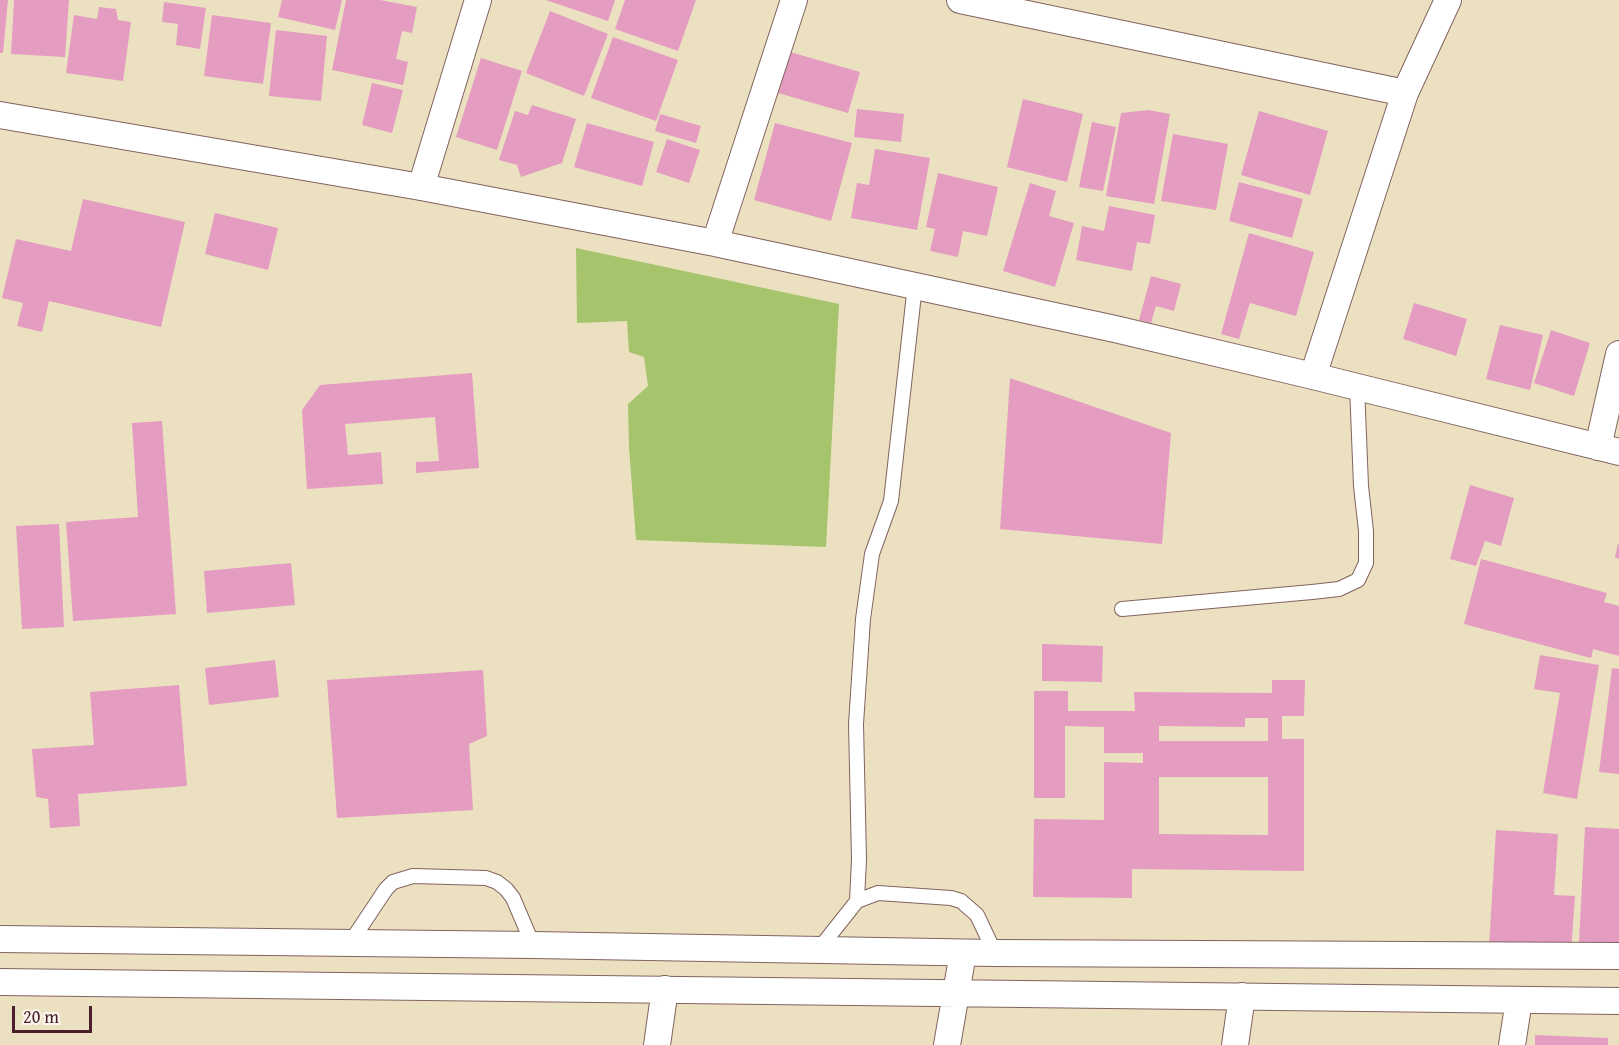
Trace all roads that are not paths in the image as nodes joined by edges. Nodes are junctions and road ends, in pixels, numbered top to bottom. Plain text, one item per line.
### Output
1 (478, 0) edge
2 (794, 0) edge
3 (960, 0) edge
4 (1448, 0) edge
5 (1405, 93) junction
6 (0, 115) edge
7 (421, 187) junction
8 (716, 243) junction
9 (915, 285) junction
10 (1619, 354) edge
11 (1313, 376) junction
12 (1357, 386) junction
13 (1608, 450) edge
14 (1122, 609) dead end
15 (857, 901) junction
16 (0, 939) edge
17 (350, 943) junction
18 (532, 945) junction
19 (819, 949) junction
20 (963, 952) junction
21 (996, 953) junction
22 (1619, 956) edge
23 (0, 982) edge
24 (664, 989) junction
25 (956, 993) junction
26 (1242, 996) junction
27 (1519, 1000) junction
28 (1619, 1001) edge
29 (657, 1045) edge
30 (947, 1045) edge
31 (1235, 1045) edge
32 (1512, 1045) edge

1 - 7 street
2 - 8 street
3 - 5 street
4 - 5 street
5 - 11 street
6 - 7 street
7 - 8 street
8 - 9 street
9 - 11 street
9 - 15 lane
10 - 13 street
11 - 12 street
12 - 13 street
12 - 14 lane
15 - 19 lane
15 - 21 lane
16 - 17 street
17 - 18 street
17 - 18 lane
18 - 19 street
19 - 20 street
20 - 21 street
20 - 25 street
21 - 22 street
23 - 24 street
24 - 25 street
24 - 29 street
25 - 26 street
25 - 30 street
26 - 27 street
26 - 31 street
27 - 28 street
27 - 32 street

